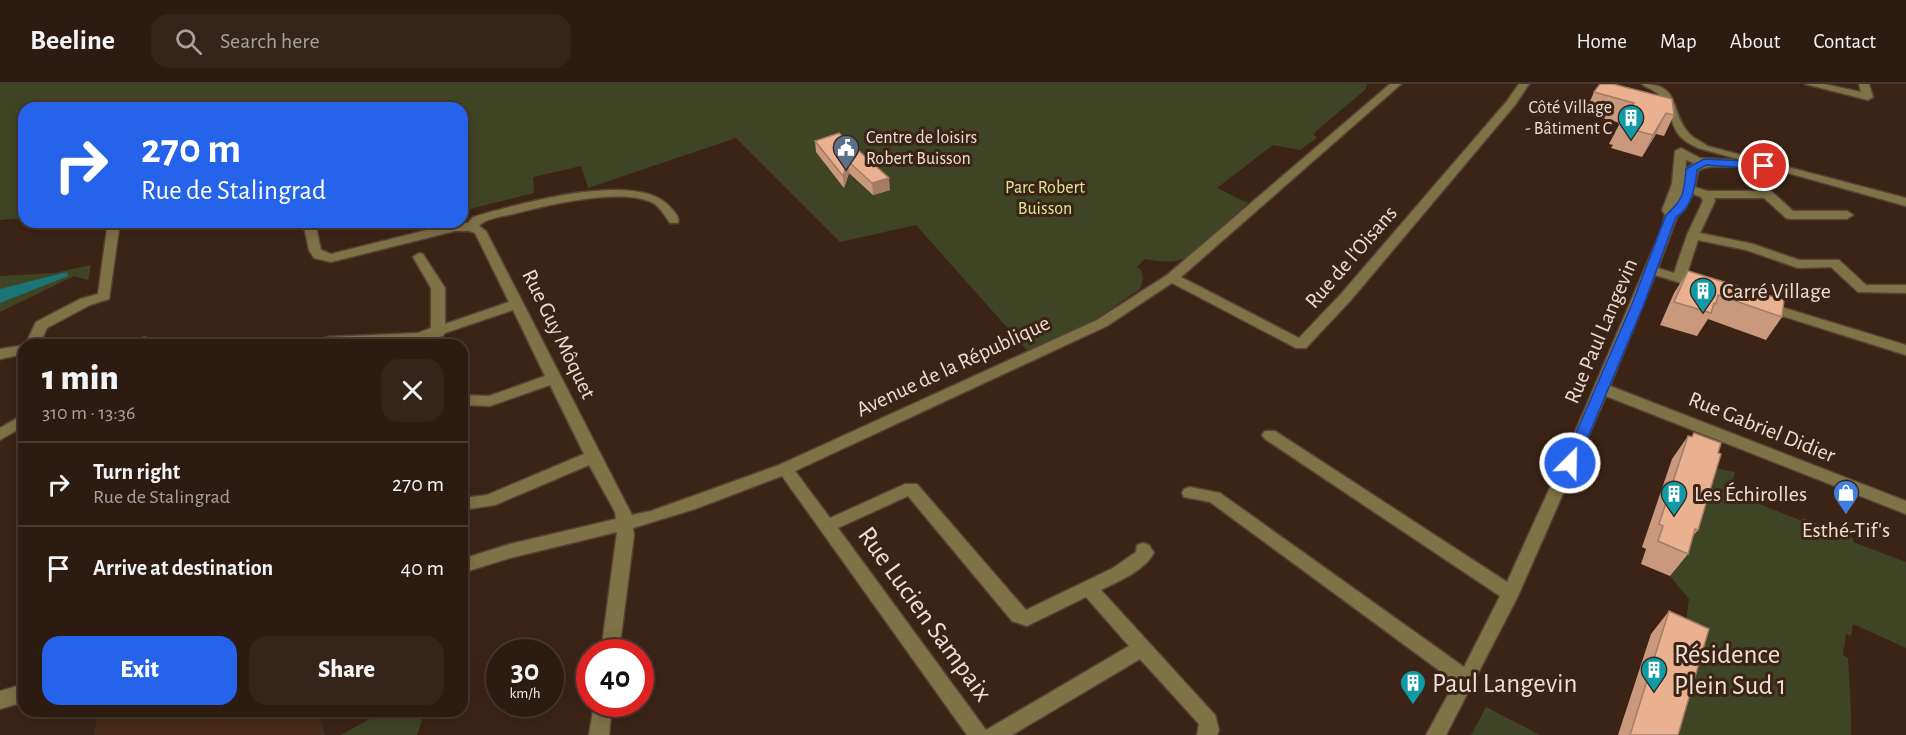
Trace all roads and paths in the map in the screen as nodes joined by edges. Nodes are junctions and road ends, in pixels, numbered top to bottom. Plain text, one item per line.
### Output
1 (1396, 84) edge
2 (1524, 84) edge
3 (1810, 84) edge
4 (1864, 84) edge
5 (1652, 85) edge
6 (1680, 127) junction
7 (1706, 147) junction
8 (1681, 149) junction
9 (1709, 162) junction
10 (1780, 168) junction
11 (1678, 184) junction
12 (1689, 190) junction
13 (1706, 195) junction
14 (1906, 202) edge
15 (1671, 215) junction
16 (1847, 215) dead end
17 (674, 220) dead end
18 (468, 227) edge
19 (471, 227) junction
20 (310, 228) edge
21 (450, 228) edge
22 (113, 229) dead end
23 (1694, 235) junction
24 (419, 257) dead end
25 (1651, 270) junction
26 (1172, 278) junction
27 (1679, 279) junction
28 (1906, 289) edge
29 (1713, 290) edge
30 (1747, 300) edge
31 (517, 304) junction
32 (438, 333) junction
33 (35, 339) edge
34 (383, 339) edge
35 (18, 350) edge
36 (1906, 350) edge
37 (0, 354) edge
38 (553, 378) junction
39 (1601, 388) junction
40 (468, 400) edge
41 (18, 423) edge
42 (0, 435) edge
43 (1270, 435) dead end
44 (592, 458) junction
45 (785, 469) junction
46 (1190, 493) dead end
47 (468, 503) edge
48 (1906, 508) edge
49 (625, 523) junction
50 (827, 526) junction
51 (1143, 550) dead end
52 (468, 564) edge
53 (1088, 588) junction
54 (1509, 593) junction
55 (612, 639) edge
56 (1142, 648) junction
57 (1466, 679) junction
58 (18, 695) edge
59 (0, 700) edge
60 (601, 717) edge
61 (599, 735) edge
62 (979, 735) edge
63 (994, 735) edge
64 (1207, 735) edge
65 (1436, 735) edge

1 - 26 street, Avenue de la République
2 - 26 street, Rue de l'Oisans
3 - 4 street
5 - 6 street
6 - 7 street
6 - 8 street, Rue Paul Langevin
7 - 8 street
7 - 9 street
7 - 10 street
8 - 9 street
8 - 11 street, Rue Paul Langevin
9 - 10 street
9 - 12 street, Rue Paul Langevin
10 - 14 street
11 - 12 street
11 - 15 street, Rue Paul Langevin
12 - 13 street
12 - 15 street, Rue Paul Langevin
13 - 16 street
13 - 23 street
15 - 25 street, Rue Paul Langevin
17 - 19 street
18 - 19 street
19 - 31 street, Rue Guy Môquet
20 - 21 street
22 - 33 street
23 - 27 street
23 - 28 street
24 - 32 street
25 - 27 street
25 - 39 street, Rue Paul Langevin
26 - 45 street, Avenue de la République
27 - 29 street
30 - 36 street
31 - 32 street
31 - 38 street, Rue Guy Môquet
32 - 34 street
35 - 37 street
38 - 40 street
38 - 44 street, Rue Guy Môquet
39 - 48 street, Rue Gabriel Didier
39 - 54 street, Rue Paul Langevin
41 - 42 street
43 - 54 street
44 - 47 street
44 - 49 street, Rue Guy Môquet
45 - 49 street, Avenue de la République
45 - 50 street, Rue Lucien Sampaix
46 - 57 street
49 - 52 street, Avenue de la République
49 - 55 street, Rue Guy Môquet
50 - 53 street, Rue Lucien Sampaix
50 - 62 street, Rue Lucien Sampaix
51 - 53 street, Rue Lucien Sampaix
53 - 56 street
54 - 57 street, Rue Paul Langevin
56 - 63 street
56 - 64 street
57 - 65 street, Rue Paul Langevin
58 - 59 street
60 - 61 street

